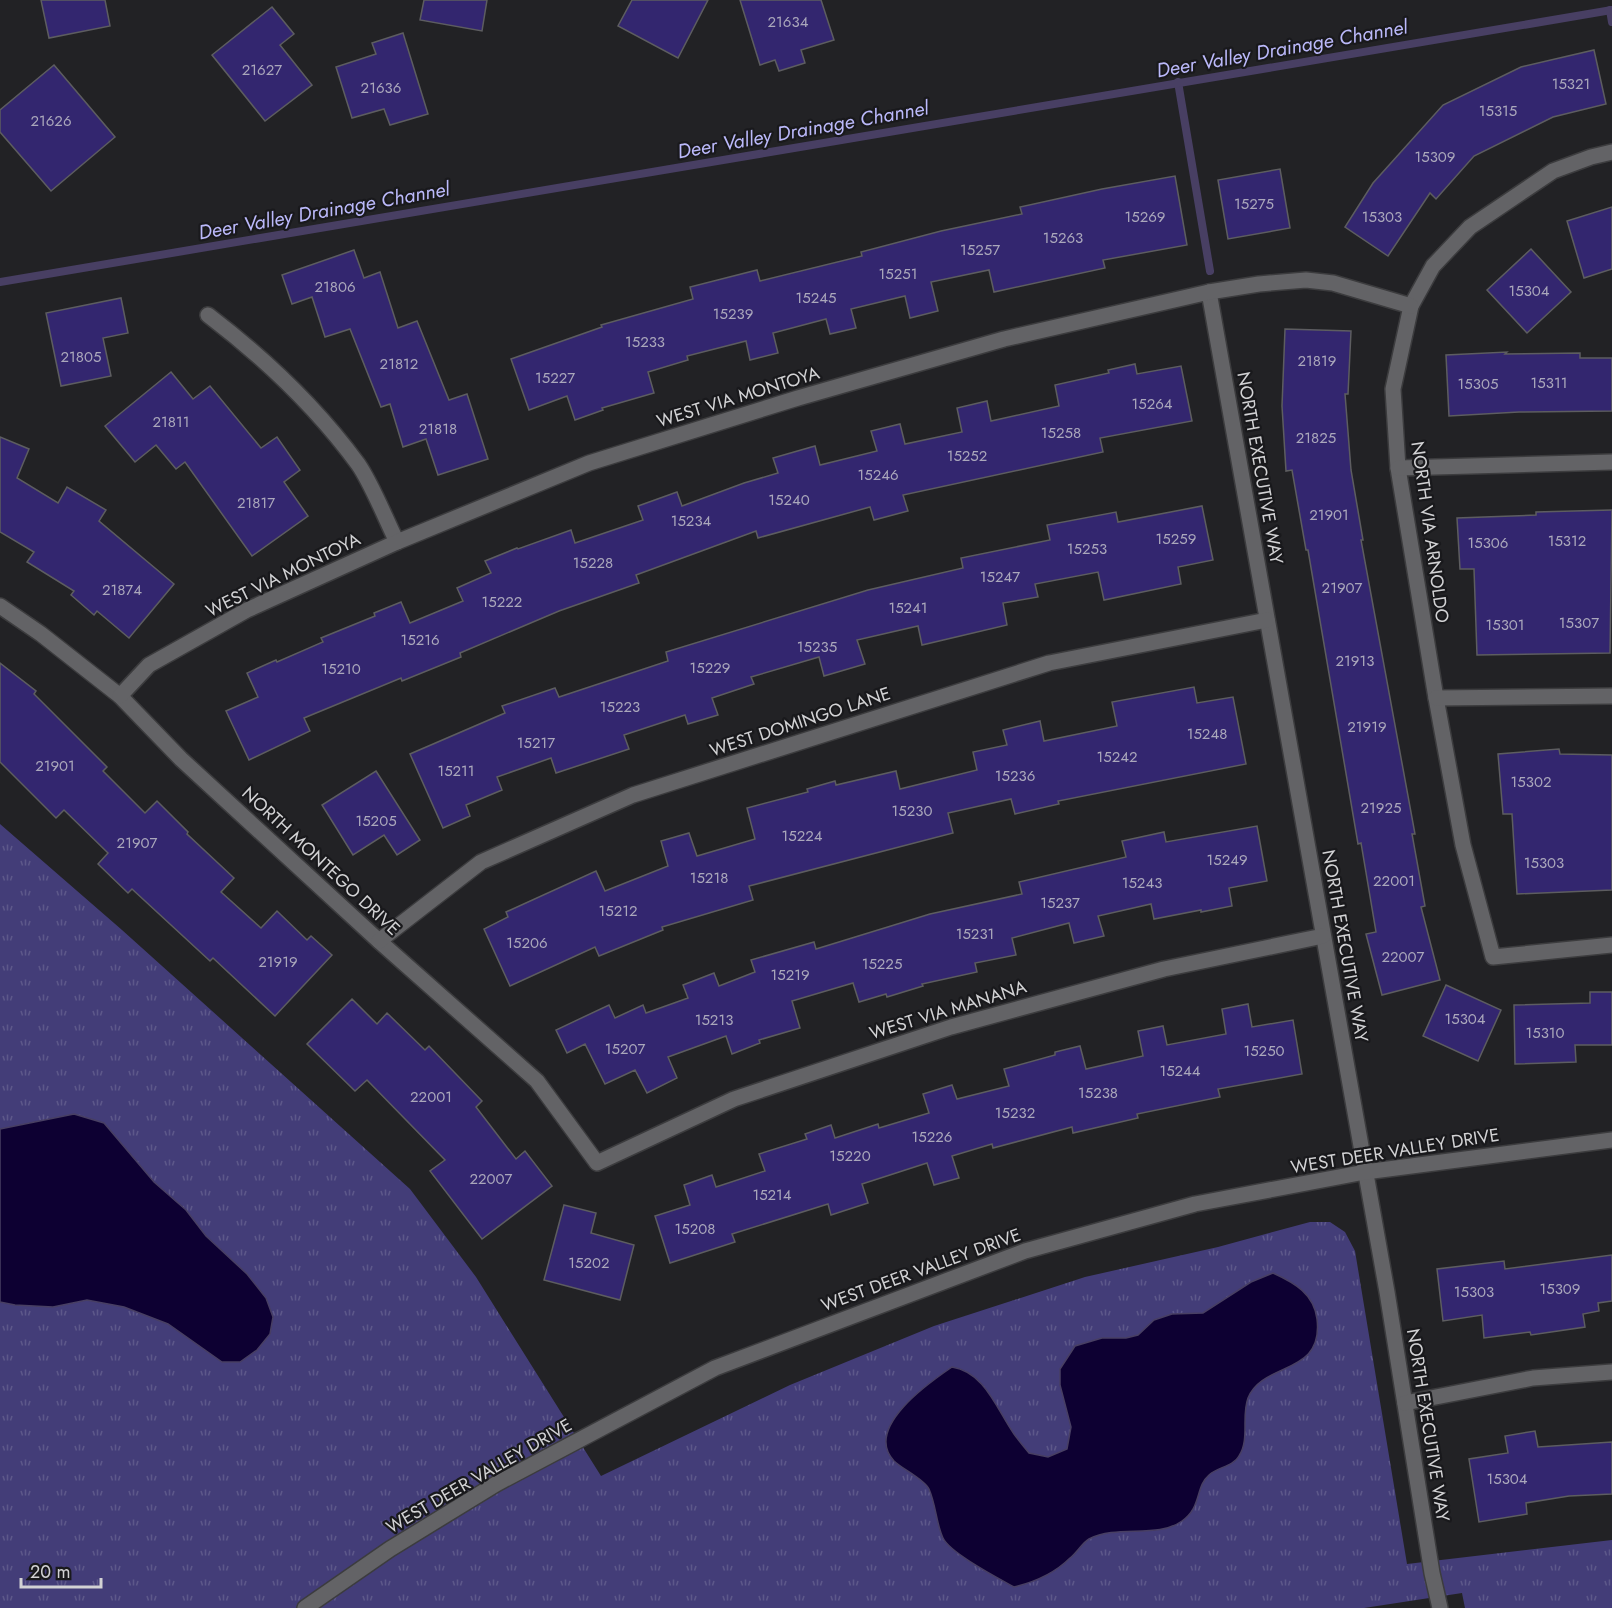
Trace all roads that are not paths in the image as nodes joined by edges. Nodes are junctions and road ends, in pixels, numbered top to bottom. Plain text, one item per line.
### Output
1 (1612, 152) edge
2 (1209, 292) junction
3 (1411, 306) junction
4 (208, 315) dead end
5 (1612, 462) edge
6 (1398, 468) junction
7 (397, 542) junction
8 (0, 606) edge
9 (1267, 620) junction
10 (120, 696) junction
11 (1612, 696) edge
12 (1436, 698) junction
13 (1323, 936) junction
14 (379, 941) junction
15 (1612, 945) edge
16 (1612, 1140) edge
17 (597, 1163) joint
18 (1365, 1172) junction
19 (1612, 1372) edge
20 (1405, 1403) junction
21 (305, 1608) edge
22 (1440, 1608) edge

1 - 3 street, NORTH VIA ARNOLDO
2 - 3 street, WEST VIA MONTOYA
2 - 7 street, WEST VIA MONTOYA
2 - 9 street, NORTH EXECUTIVE WAY
3 - 6 street, NORTH VIA ARNOLDO
4 - 7 street
5 - 6 street
6 - 12 street, NORTH VIA ARNOLDO
7 - 10 street, WEST VIA MONTOYA
8 - 10 street, NORTH MONTEGO DRIVE
9 - 13 street, NORTH EXECUTIVE WAY
9 - 14 street, WEST DOMINGO LANE
10 - 14 street, NORTH MONTEGO DRIVE
11 - 12 street
12 - 15 street, NORTH VIA ARNOLDO
13 - 17 street, WEST VIA MANANA
13 - 18 street, NORTH EXECUTIVE WAY
14 - 17 street, NORTH MONTEGO DRIVE
16 - 18 street, WEST DEER VALLEY DRIVE
18 - 20 street, NORTH EXECUTIVE WAY
18 - 21 street, WEST DEER VALLEY DRIVE
19 - 20 street
20 - 22 street, NORTH EXECUTIVE WAY

